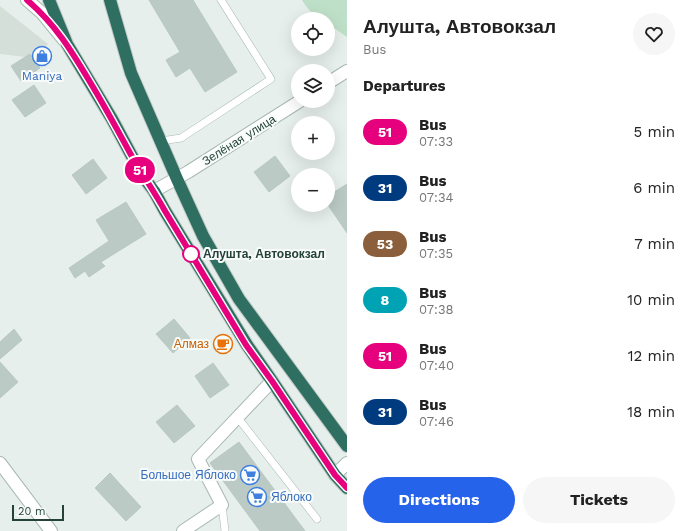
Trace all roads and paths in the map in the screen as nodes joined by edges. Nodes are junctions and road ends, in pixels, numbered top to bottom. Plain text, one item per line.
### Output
1 (27, 0) edge
2 (49, 0) edge
3 (110, 0) edge
4 (221, 0) edge
5 (67, 44) junction
6 (347, 71) edge
7 (335, 79) edge
8 (291, 107) edge
9 (161, 140) junction
10 (177, 179) junction
11 (154, 191) junction
12 (272, 381) junction
13 (238, 418) junction
14 (347, 446) edge
15 (0, 462) edge
16 (347, 463) edge
17 (335, 475) junction
18 (347, 488) edge
19 (222, 505) junction
20 (317, 519) dead end
21 (51, 531) edge
22 (183, 531) edge
23 (225, 531) edge

1 - 5 street
2 - 5 highway
3 - 9 highway
4 - 9 lane
5 - 11 highway
6 - 7 street
8 - 10 street, Зелёная улица
9 - 10 highway
10 - 11 street, Зелёная улица
10 - 14 highway
11 - 12 highway
12 - 13 street
12 - 17 highway
13 - 19 street
13 - 20 lane
15 - 21 street
16 - 17 street
17 - 18 highway
19 - 22 street
19 - 23 lane

